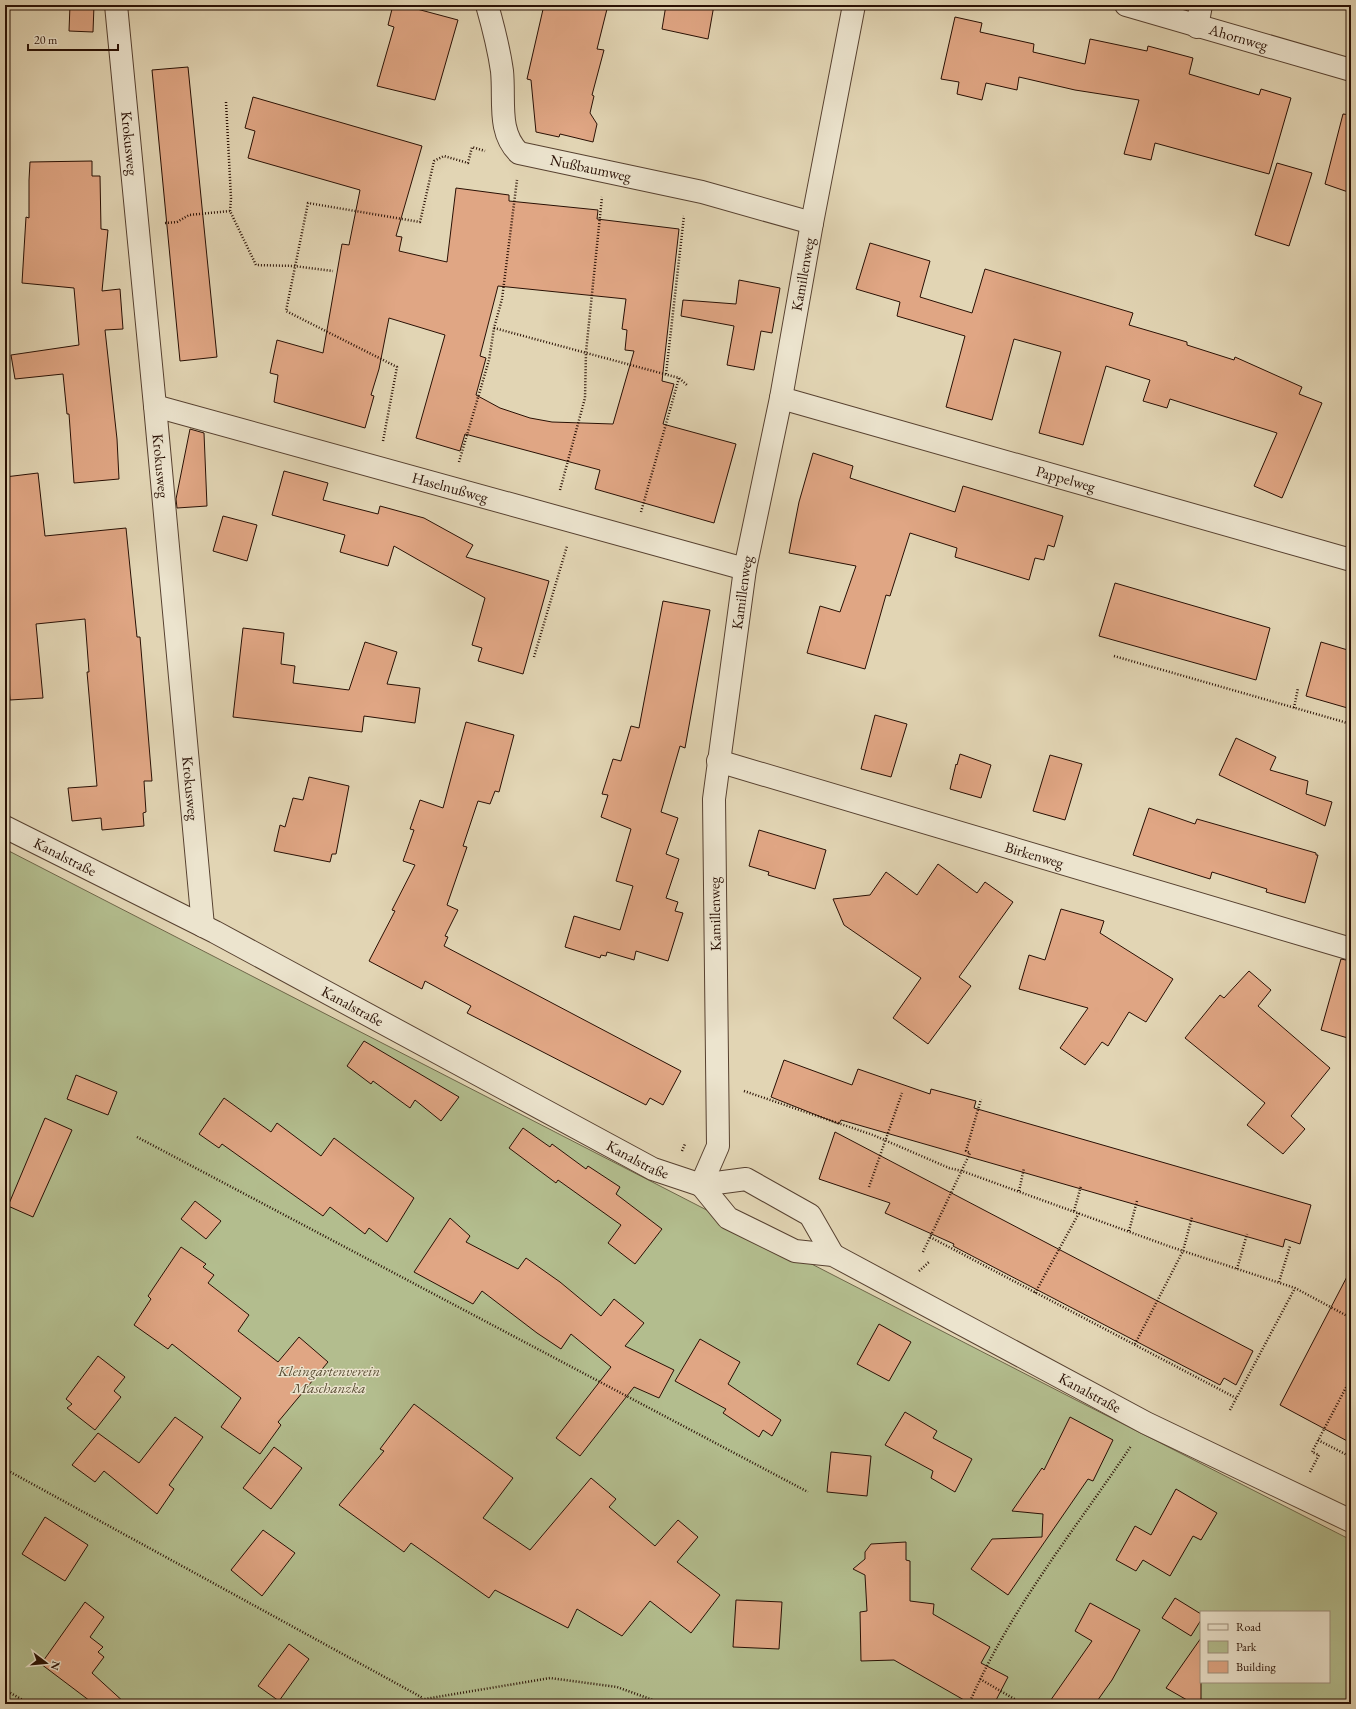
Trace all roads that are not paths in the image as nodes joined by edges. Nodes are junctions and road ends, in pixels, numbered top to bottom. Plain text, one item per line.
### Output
1 (116, 5) edge
2 (487, 5) edge
3 (854, 5) edge
4 (1126, 5) edge
5 (1202, 5) edge
6 (1197, 27) junction
7 (1351, 70) edge
8 (812, 223) junction
9 (781, 398) junction
10 (155, 406) junction
11 (1351, 560) edge
12 (745, 569) junction
13 (718, 760) junction
14 (5, 827) edge
15 (202, 926) junction
16 (1351, 949) edge
17 (701, 1185) junction
18 (833, 1255) junction
19 (1351, 1521) edge

1 - 10 street, Krokusweg
2 - 8 street, Nußbaumweg
3 - 8 street, Kamillenweg
4 - 6 street, Ahornweg
5 - 6 street
6 - 7 street, Ahornweg
8 - 9 street, Kamillenweg
9 - 11 street, Pappelweg
9 - 12 street, Kamillenweg
10 - 12 street, Haselnußweg
10 - 15 street, Krokusweg
12 - 13 street, Kamillenweg
13 - 16 street, Birkenweg
13 - 17 street, Kamillenweg
14 - 15 street, Kanalstraße
15 - 17 street, Kanalstraße
17 - 18 street, Kanalstraße
17 - 18 street, Kanalstraße
18 - 19 street, Kanalstraße

